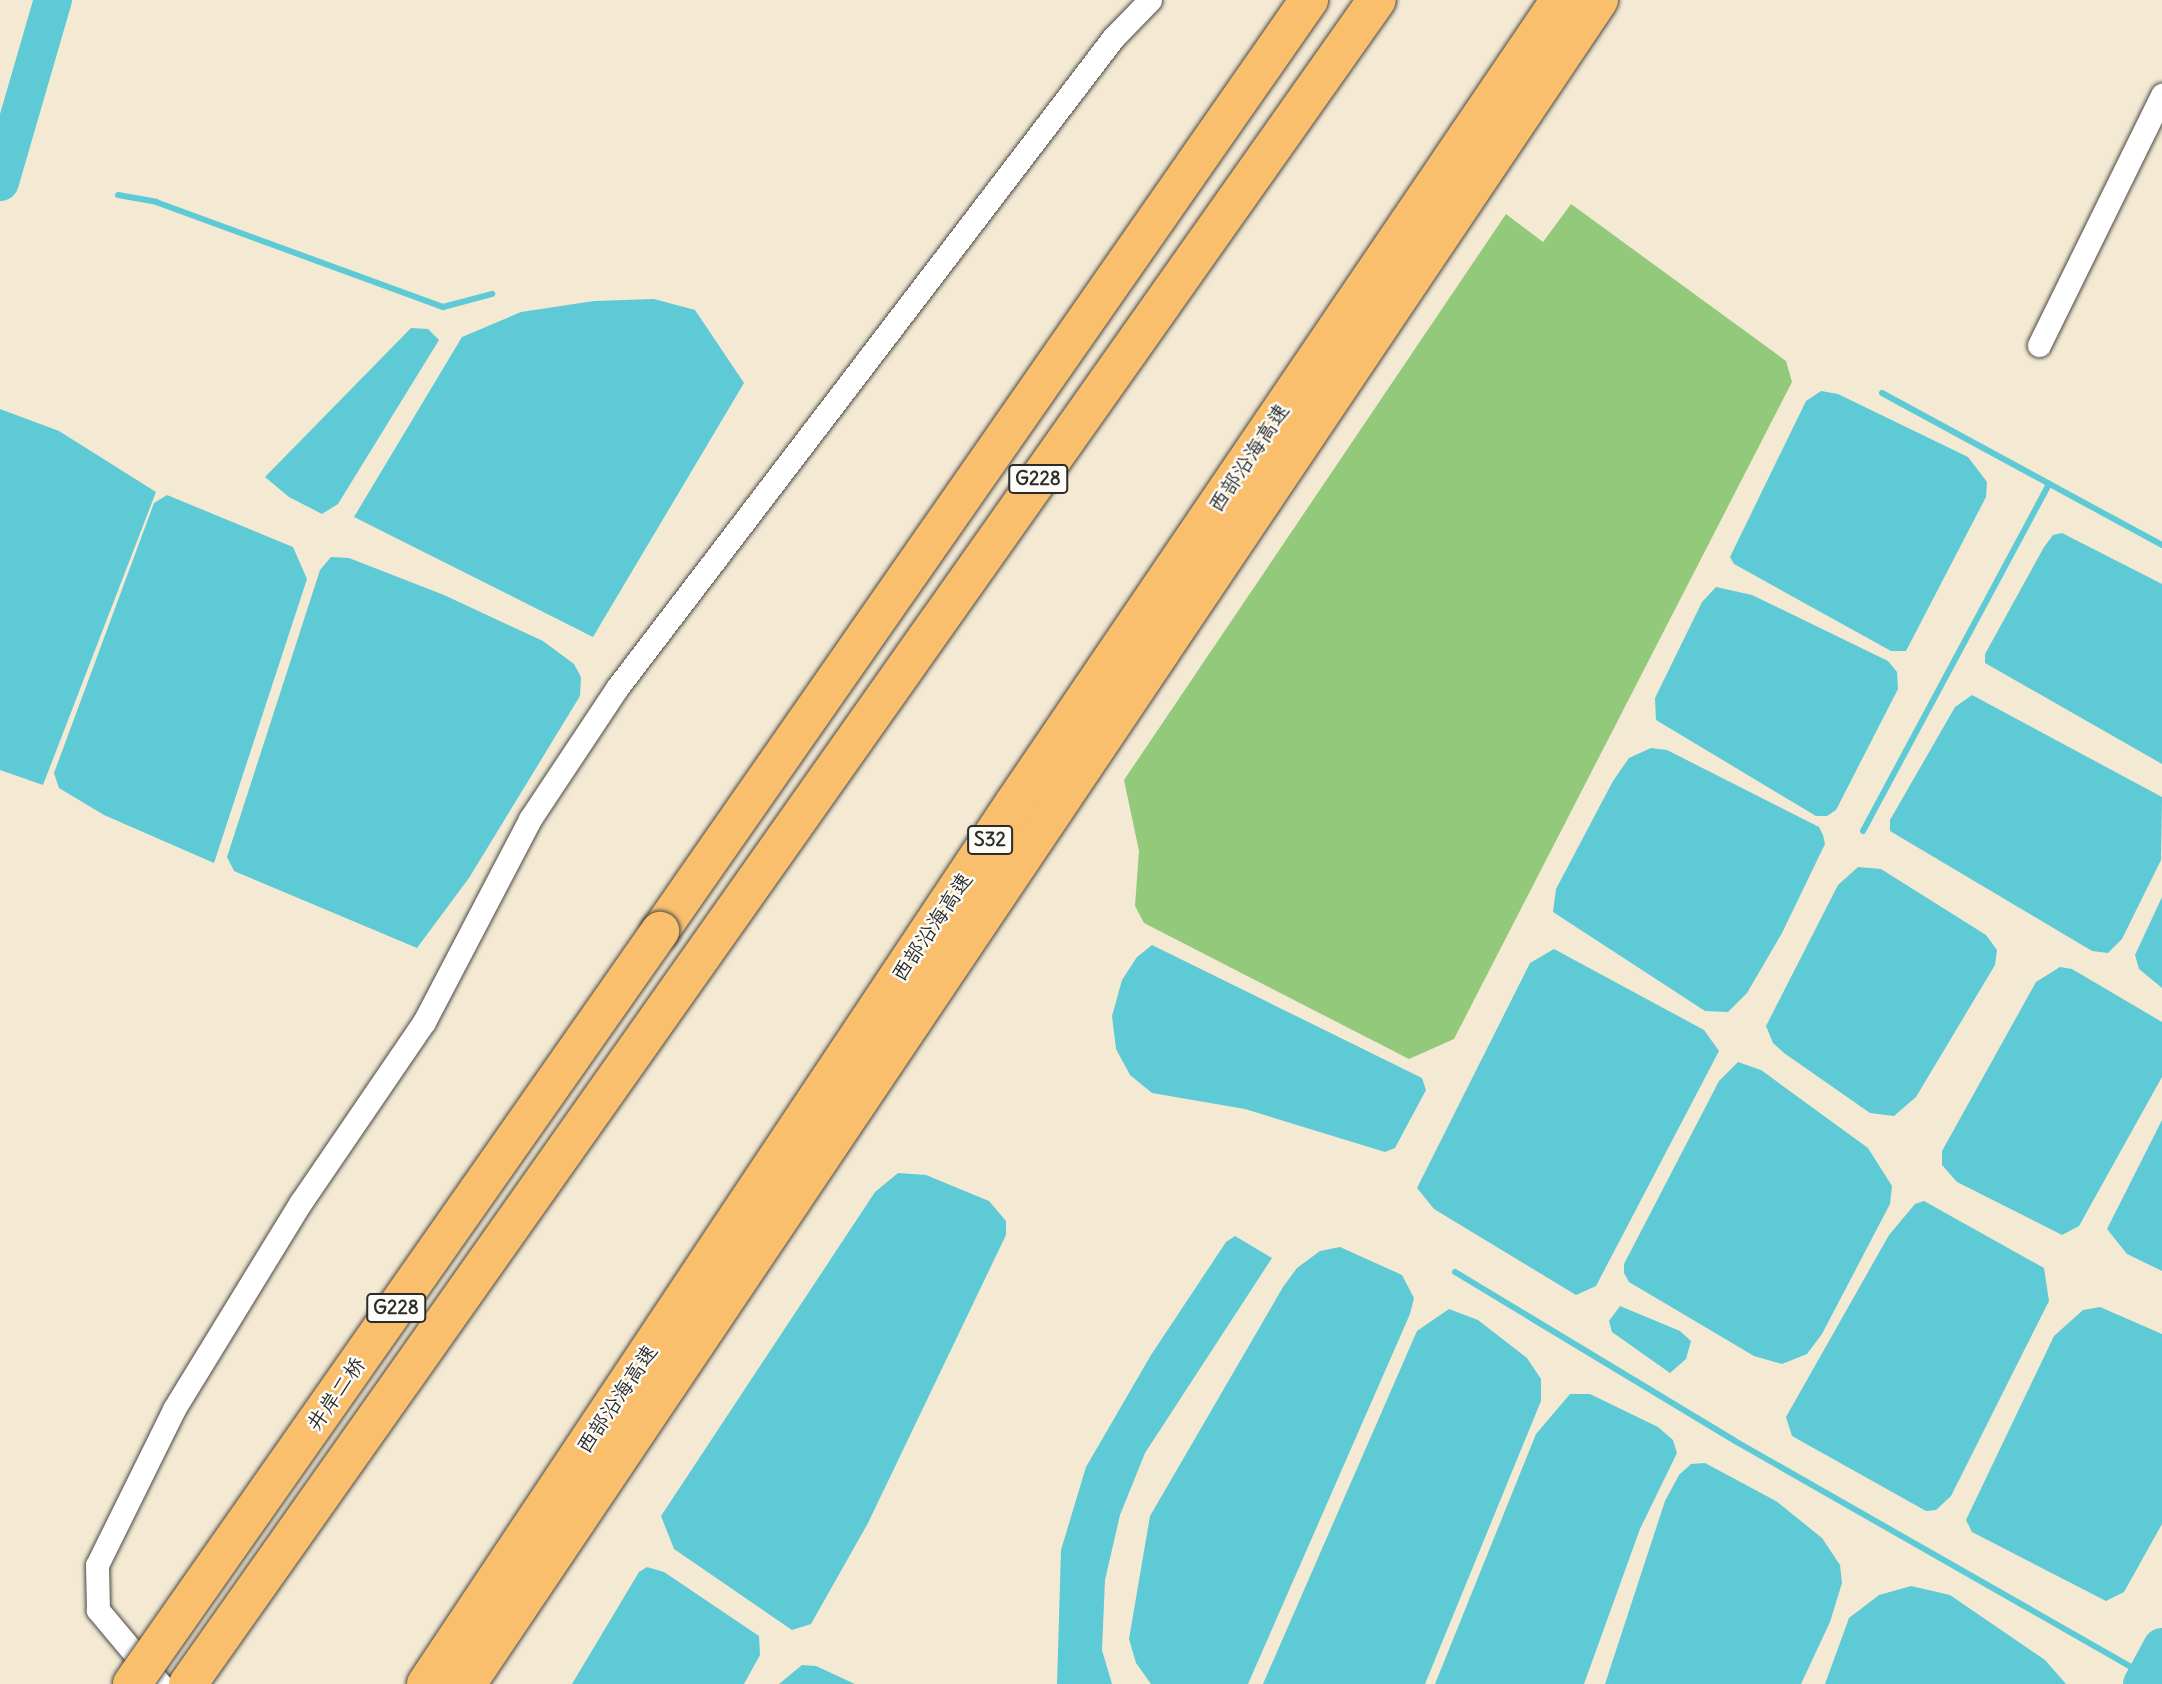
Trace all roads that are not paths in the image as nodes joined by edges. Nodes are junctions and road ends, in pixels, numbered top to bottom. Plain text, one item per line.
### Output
1 (1150, 0) edge
2 (1309, 0) edge
3 (1377, 0) edge
4 (1560, 0) edge
5 (1602, 0) edge
6 (2162, 95) edge
7 (2039, 345) dead end
8 (132, 1684) edge
9 (160, 1684) edge
10 (188, 1684) edge
11 (426, 1684) edge
12 (468, 1684) edge

1 - 9 street
2 - 8 highway, 井岸二桥 / G228, bridge
3 - 10 highway, G228
4 - 11 highway, 西部沿海高速 / S32
5 - 12 highway, 西部沿海高速 / S32
6 - 7 street

